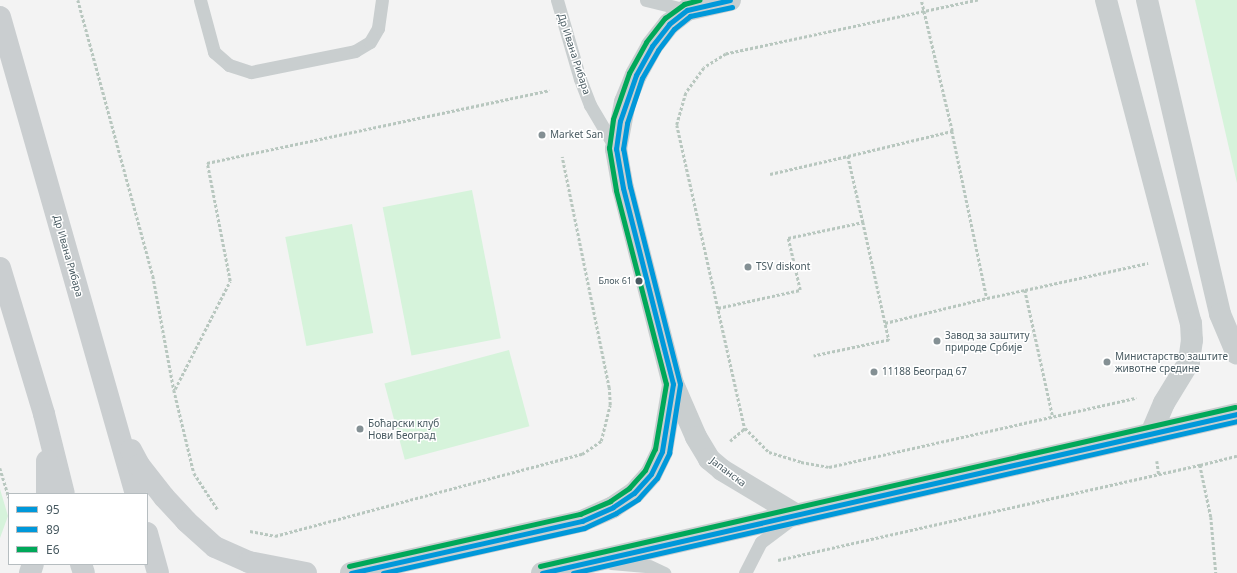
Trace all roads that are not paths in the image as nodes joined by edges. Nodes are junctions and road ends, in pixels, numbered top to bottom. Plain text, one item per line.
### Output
1 (200, 0) edge
2 (382, 0) edge
3 (558, 0) edge
4 (646, 0) edge
5 (730, 0) edge
6 (1106, 0) edge
7 (1147, 0) edge
8 (687, 10) junction
9 (0, 17) edge
10 (616, 149) junction
11 (0, 268) edge
12 (1237, 354) edge
13 (673, 384) junction
14 (111, 409) junction
15 (44, 414) junction
16 (1237, 414) edge
17 (1151, 433) junction
18 (47, 493) edge
19 (64, 493) edge
20 (136, 493) edge
21 (798, 515) junction
22 (148, 537) edge
23 (590, 562) junction
24 (746, 570) edge
25 (158, 573) edge
26 (306, 573) edge
27 (351, 573) edge
28 (542, 573) edge
29 (664, 573) edge

1 - 2 lane
3 - 10 lane, Др Ивана Рибара
4 - 8 lane
5 - 8 street, Јапанска
6 - 17 street
7 - 12 street
8 - 10 street, Јапанска
9 - 14 main road, Др Ивана Рибара
10 - 13 street, Јапанска
11 - 15 main road
13 - 21 street, Јапанска
13 - 27 street, Јапанска
14 - 20 main road, Др Ивана Рибара
14 - 26 main road
15 - 18 main road
15 - 19 main road
16 - 17 street
17 - 21 street
21 - 23 street
21 - 24 lane
22 - 25 main road
23 - 28 street
23 - 29 lane

